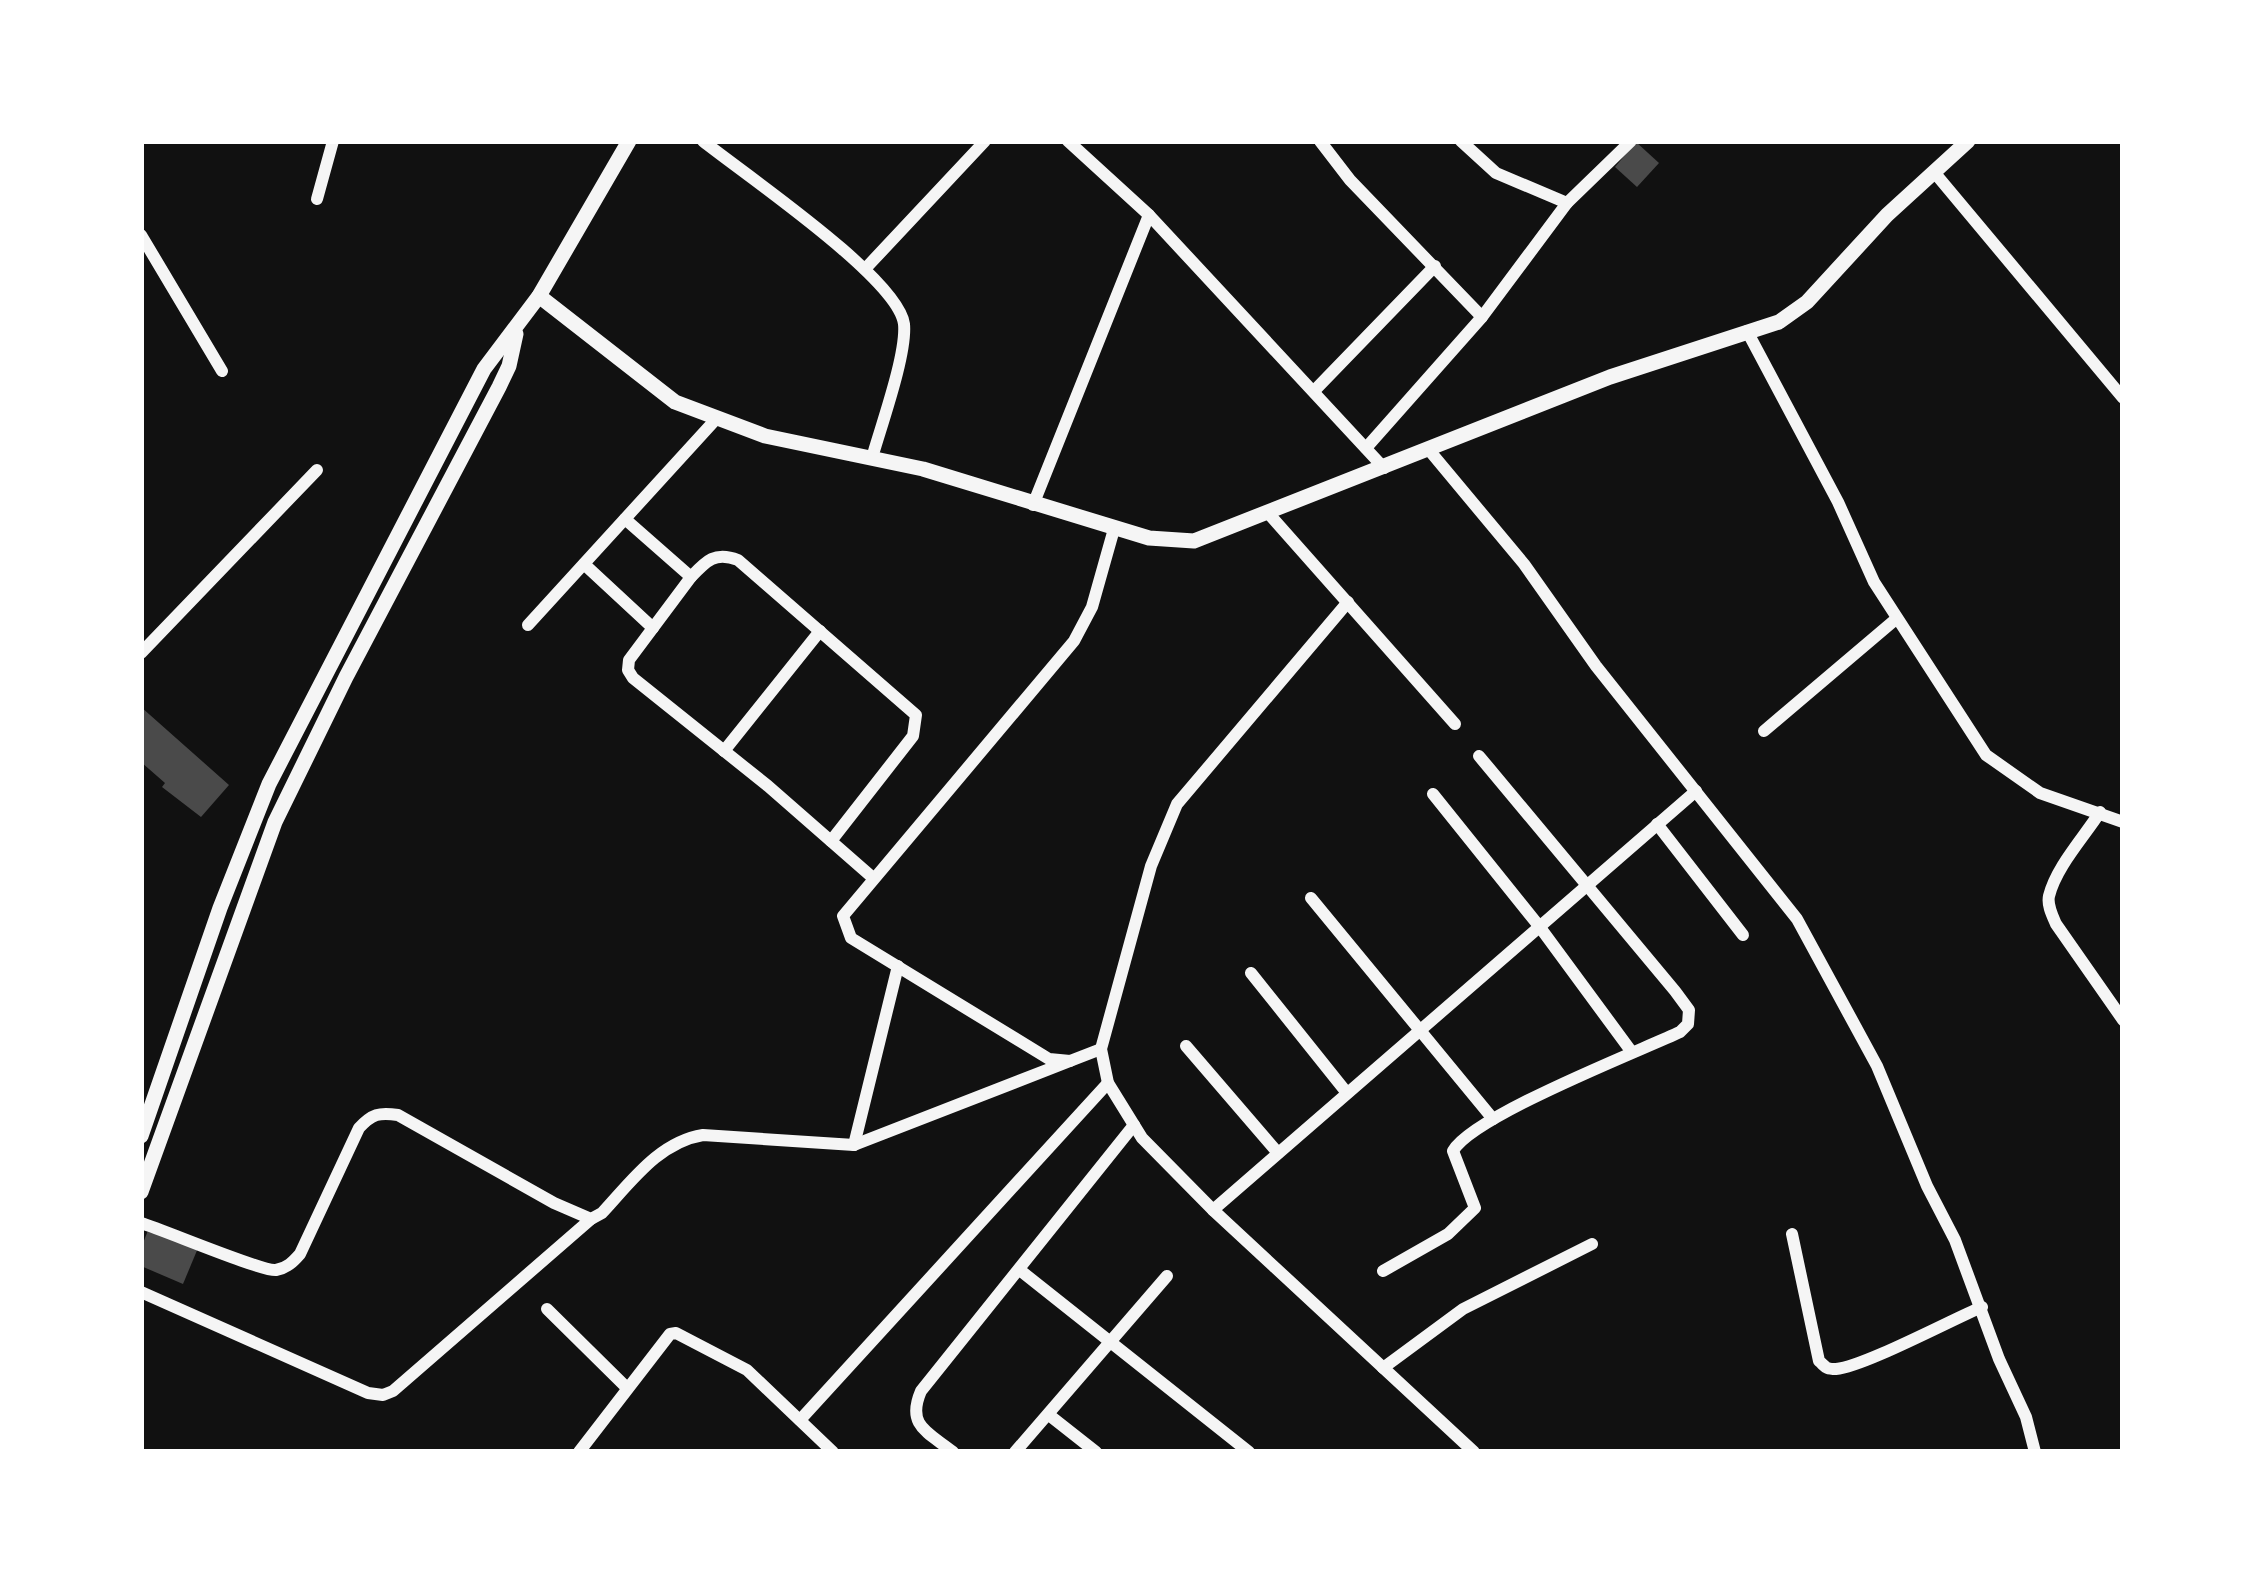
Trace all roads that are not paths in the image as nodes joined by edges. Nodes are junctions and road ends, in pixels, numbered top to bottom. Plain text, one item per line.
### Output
1 (333, 141) edge
2 (629, 141) edge
3 (703, 141) edge
4 (985, 141) edge
5 (1068, 141) edge
6 (1320, 141) edge
7 (1461, 141) edge
8 (1631, 141) edge
9 (1968, 141) edge
10 (1934, 172) junction
11 (317, 199) dead end
12 (1568, 203) junction
13 (1148, 215) junction
14 (141, 235) edge
15 (1435, 266) junction
16 (865, 268) junction
17 (538, 296) junction
18 (1482, 317) junction
19 (516, 331) junction
20 (1747, 332) junction
21 (222, 371) dead end
22 (1314, 391) junction
23 (2123, 398) edge
24 (717, 418) junction
25 (1366, 448) junction
26 (1430, 450) junction
27 (872, 458) junction
28 (1384, 468) junction
29 (317, 470) dead end
30 (1033, 505) junction
31 (1269, 514) junction
32 (626, 519) junction
33 (1114, 529) junction
34 (584, 564) junction
35 (691, 577) junction
36 (1348, 602) junction
37 (1896, 619) junction
38 (528, 625) dead end
39 (652, 628) junction
40 (820, 631) junction
41 (141, 653) edge
42 (1455, 724) dead end
43 (1764, 731) dead end
44 (724, 751) junction
45 (1479, 756) dead end
46 (1696, 791) junction
47 (1433, 794) dead end
48 (2100, 812) junction
49 (2123, 822) edge
50 (1657, 824) junction
51 (831, 841) junction
52 (872, 877) junction
53 (1588, 883) junction
54 (1311, 898) dead end
55 (1539, 926) junction
56 (1743, 934) dead end
57 (898, 966) junction
58 (1251, 973) dead end
59 (2123, 1020) edge
60 (1420, 1029) junction
61 (1186, 1046) dead end
62 (1101, 1049) junction
63 (1631, 1052) junction
64 (1070, 1061) junction
65 (1108, 1084) junction
66 (1347, 1093) junction
67 (1493, 1119) junction
68 (1134, 1125) junction
69 (141, 1136) edge
70 (854, 1145) junction
71 (1278, 1153) junction
72 (141, 1192) edge
73 (1213, 1210) junction
74 (591, 1219) junction
75 (141, 1223) edge
76 (1792, 1234) dead end
77 (1592, 1244) dead end
78 (1021, 1270) junction
79 (1383, 1271) dead end
80 (1166, 1276) dead end
81 (141, 1292) edge
82 (1982, 1307) junction
83 (547, 1309) dead end
84 (1109, 1340) junction
85 (1383, 1368) junction
86 (626, 1387) junction
87 (1049, 1414) junction
88 (800, 1420) junction
89 (820, 1438) junction
90 (579, 1452) edge
91 (807, 1452) edge
92 (833, 1452) edge
93 (953, 1452) edge
94 (1015, 1452) edge
95 (1096, 1452) edge
96 (1249, 1452) edge
97 (1474, 1452) edge
98 (2035, 1452) edge

1 - 11 street
2 - 17 street
3 - 16 street
4 - 16 street
5 - 13 street
6 - 15 street
7 - 12 street
8 - 12 street
9 - 10 street
10 - 20 street
10 - 23 street
12 - 18 street
13 - 22 street
13 - 30 street
14 - 21 street
15 - 18 street
15 - 22 street
16 - 27 street
17 - 19 street
17 - 24 street
18 - 25 street
19 - 69 street
19 - 72 street
20 - 26 street
20 - 37 street
22 - 25 street
24 - 27 street
24 - 32 street
25 - 28 street
26 - 28 street
26 - 46 street
27 - 30 street
28 - 31 street
29 - 41 street
30 - 33 street
31 - 33 street
31 - 36 street
32 - 34 street
32 - 35 street
33 - 52 street
34 - 38 street
34 - 39 street
35 - 39 street
35 - 40 street
36 - 42 street
36 - 62 street
37 - 43 street
37 - 48 street
39 - 44 street
40 - 44 street
40 - 51 street
44 - 51 street
45 - 53 street
46 - 50 street
46 - 82 street
47 - 55 street
48 - 49 street
48 - 59 street
50 - 53 street
50 - 56 street
51 - 52 street
52 - 57 street
53 - 55 street
53 - 63 street
54 - 60 street
55 - 60 street
55 - 63 street
57 - 64 street
57 - 70 street
58 - 66 street
60 - 66 street
60 - 67 street
61 - 71 street
62 - 64 street
62 - 65 street
63 - 67 street
64 - 70 street
65 - 68 street
65 - 88 street
66 - 71 street
67 - 79 street
68 - 73 street
68 - 78 street
70 - 74 street
71 - 73 street
73 - 85 street
74 - 75 street
74 - 81 street
76 - 82 street
77 - 85 street
78 - 84 street
78 - 93 street
80 - 84 street
82 - 98 street
83 - 86 street
84 - 87 street
84 - 96 street
85 - 97 street
86 - 88 street
86 - 90 street
87 - 94 street
87 - 95 street
88 - 89 street
89 - 91 street
89 - 92 street

